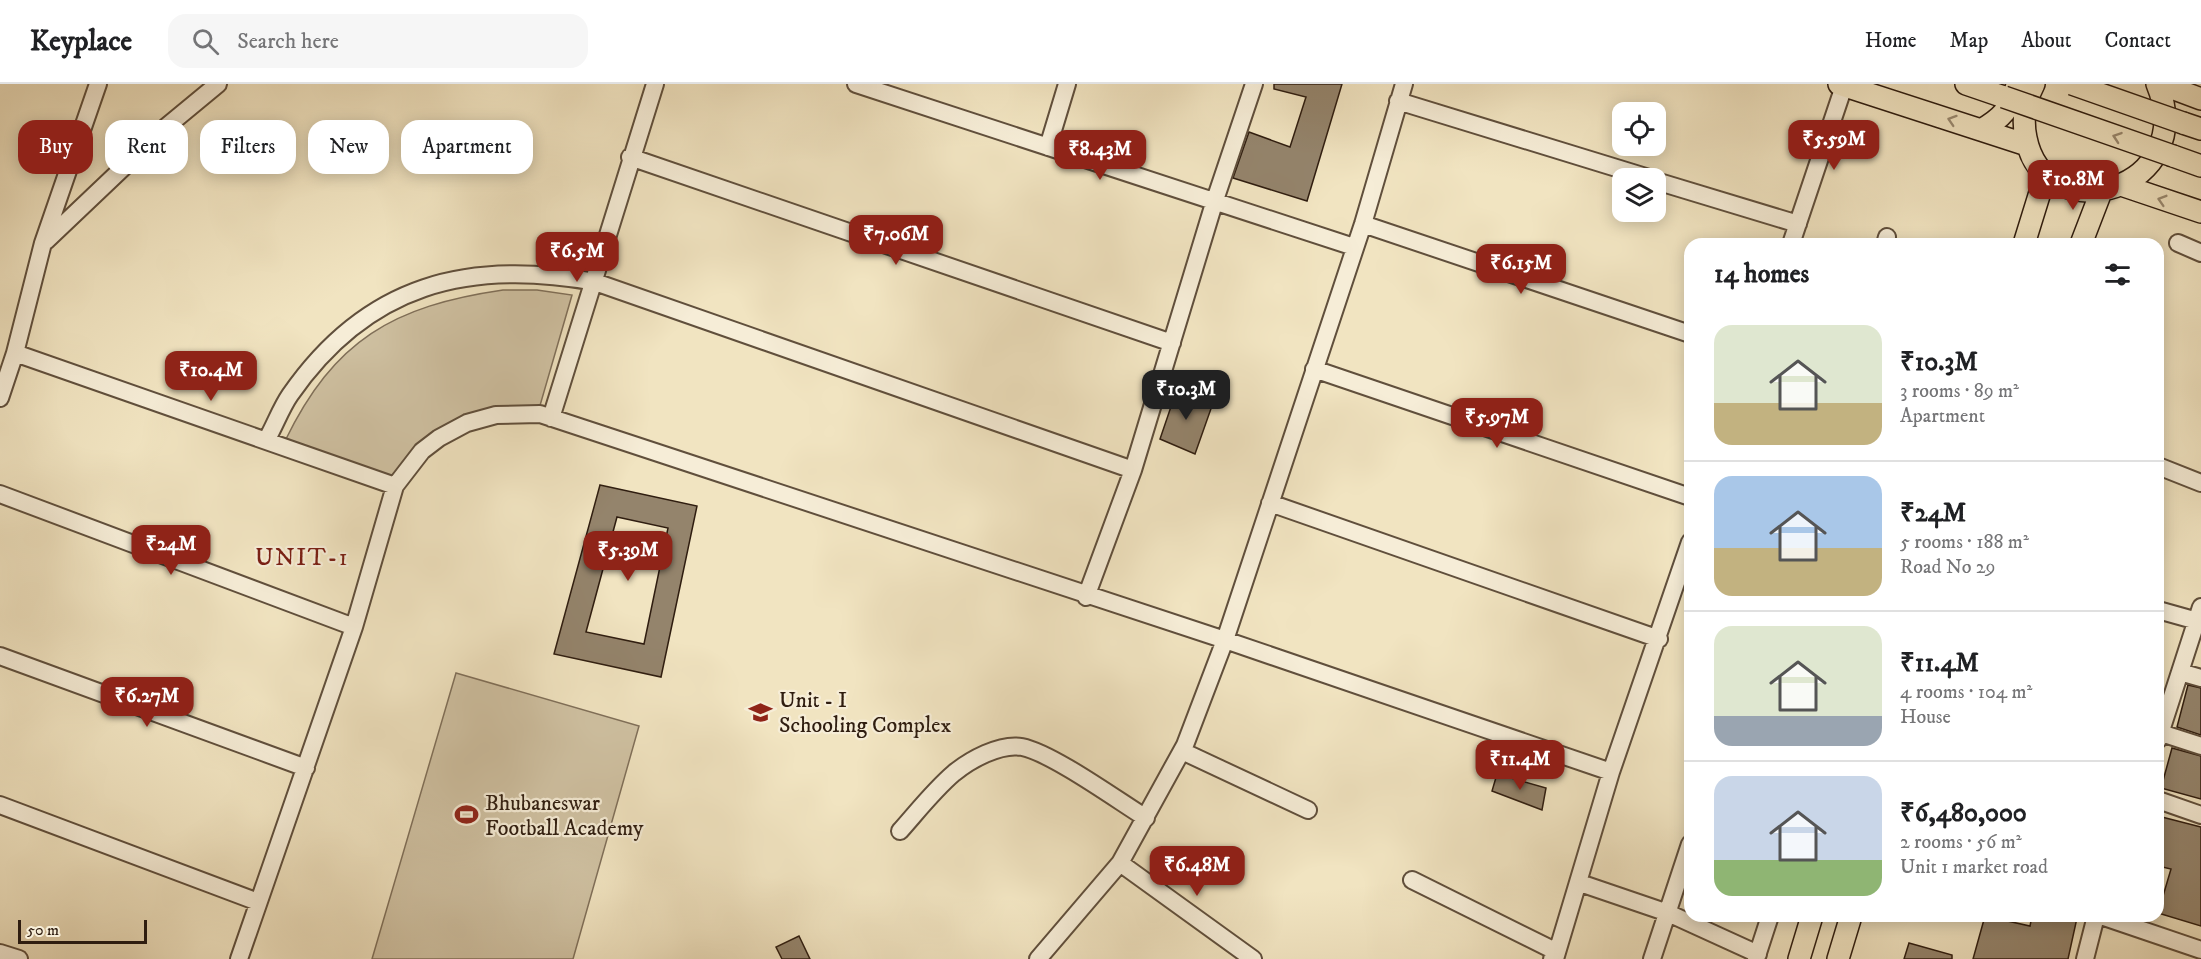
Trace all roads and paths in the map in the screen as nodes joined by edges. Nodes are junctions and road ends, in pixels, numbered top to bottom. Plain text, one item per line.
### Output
1 (98, 84) edge
2 (218, 84) edge
3 (655, 84) edge
4 (1067, 84) edge
5 (1254, 84) edge
6 (1404, 84) edge
7 (1966, 84) edge
8 (2034, 84) edge
9 (2072, 84) edge
10 (2157, 84) edge
11 (2162, 84) edge
12 (1841, 85) edge
13 (866, 86) edge
14 (2011, 91) edge
15 (2201, 99) edge
16 (1398, 101) junction
17 (2192, 126) edge
18 (1981, 130) junction
19 (2027, 145) junction
20 (1048, 147) junction
21 (630, 157) junction
22 (2201, 166) edge
23 (1616, 168) edge
24 (2046, 173) junction
25 (1666, 184) edge
26 (2124, 186) junction
27 (2101, 192) junction
28 (1215, 200) junction
29 (2201, 212) edge
30 (1363, 224) junction
31 (1798, 224) junction
32 (1793, 238) edge
33 (2026, 238) edge
34 (2082, 238) edge
35 (44, 243) junction
36 (2178, 243) dead end
37 (1354, 247) junction
38 (2201, 253) edge
39 (595, 282) junction
40 (1684, 332) edge
41 (1172, 343) junction
42 (15, 353) junction
43 (1314, 369) junction
44 (0, 398) edge
45 (551, 418) junction
46 (267, 439) junction
47 (2164, 468) edge
48 (1133, 470) junction
49 (2201, 483) edge
50 (395, 486) junction
51 (0, 494) edge
52 (1684, 495) edge
53 (1270, 503) junction
54 (1684, 561) edge
55 (1086, 597) junction
56 (2164, 611) edge
57 (2200, 617) edge
58 (354, 627) junction
59 (1659, 639) junction
60 (1225, 640) junction
61 (0, 656) edge
62 (2180, 672) junction
63 (2201, 678) edge
64 (2164, 705) edge
65 (2164, 738) edge
66 (2201, 746) edge
67 (1182, 751) junction
68 (306, 768) junction
69 (1611, 772) junction
70 (2164, 802) edge
71 (0, 805) edge
72 (1308, 810) dead end
73 (2201, 815) edge
74 (1146, 818) junction
75 (900, 831) dead end
76 (1120, 863) junction
77 (1684, 863) edge
78 (1412, 880) dead end
79 (1580, 883) junction
80 (258, 902) junction
81 (1668, 913) junction
82 (1684, 921) edge
83 (1687, 922) edge
84 (1768, 922) edge
85 (1810, 922) edge
86 (1849, 922) edge
87 (2094, 922) edge
88 (2119, 922) edge
89 (2201, 950) edge
90 (0, 952) edge
91 (1757, 956) edge
92 (1555, 957) edge
93 (1042, 958) edge
94 (19, 959) edge
95 (239, 959) edge
96 (1253, 959) edge
97 (1652, 959) edge
98 (1799, 959) edge
99 (1838, 959) edge
100 (2085, 959) edge

1 - 35 street
2 - 35 street
3 - 21 street
4 - 20 street
5 - 28 street
6 - 16 street
7 - 14 main road
8 - 19 main road
9 - 17 main road, bridge
10 - 26 main road
11 - 15 main road
18 -> 12 main road
12 - 31 street
13 - 20 street
14 - 18 main road
22 -> 14 main road, bridge
16 - 23 street
16 - 30 street
18 - 19 main road
19 - 24 main road
20 - 28 street
21 - 39 street
21 - 41 street
24 - 27 main road
24 - 33 main road
25 - 31 street
26 - 27 main road
29 -> 26 main road
27 - 34 main road
28 - 37 street
28 - 41 street
30 - 37 street
30 - 40 street
31 - 32 street
35 - 42 street
36 - 38 street
37 - 43 street
39 - 45 street
39 - 46 street
39 - 48 street
41 - 48 street
42 - 44 street
42 - 46 street
43 - 52 street
43 - 53 street
45 - 50 street
45 - 55 street
46 - 50 street
47 - 49 street
48 - 55 street
50 - 58 street
51 - 58 street
53 - 59 street
53 - 60 street
54 - 59 street
55 - 60 street
56 - 57 street
57 - 62 street
58 - 68 street
59 - 69 street
60 - 67 street
60 - 69 street
61 - 68 street
62 - 63 street
62 - 64 street
65 - 66 street
67 - 72 street
67 - 74 street
68 - 80 street
69 - 79 street
70 - 73 street
71 - 80 street
74 - 75 street
74 - 76 street
76 - 93 street
76 - 96 street
77 - 81 street
78 - 92 street
79 - 81 street
79 - 92 street
80 - 95 street
81 - 82 street
81 - 97 street
83 - 91 street
84 - 91 street
85 - 98 main road
86 - 99 main road
87 - 100 street
88 - 89 street
90 - 94 street

